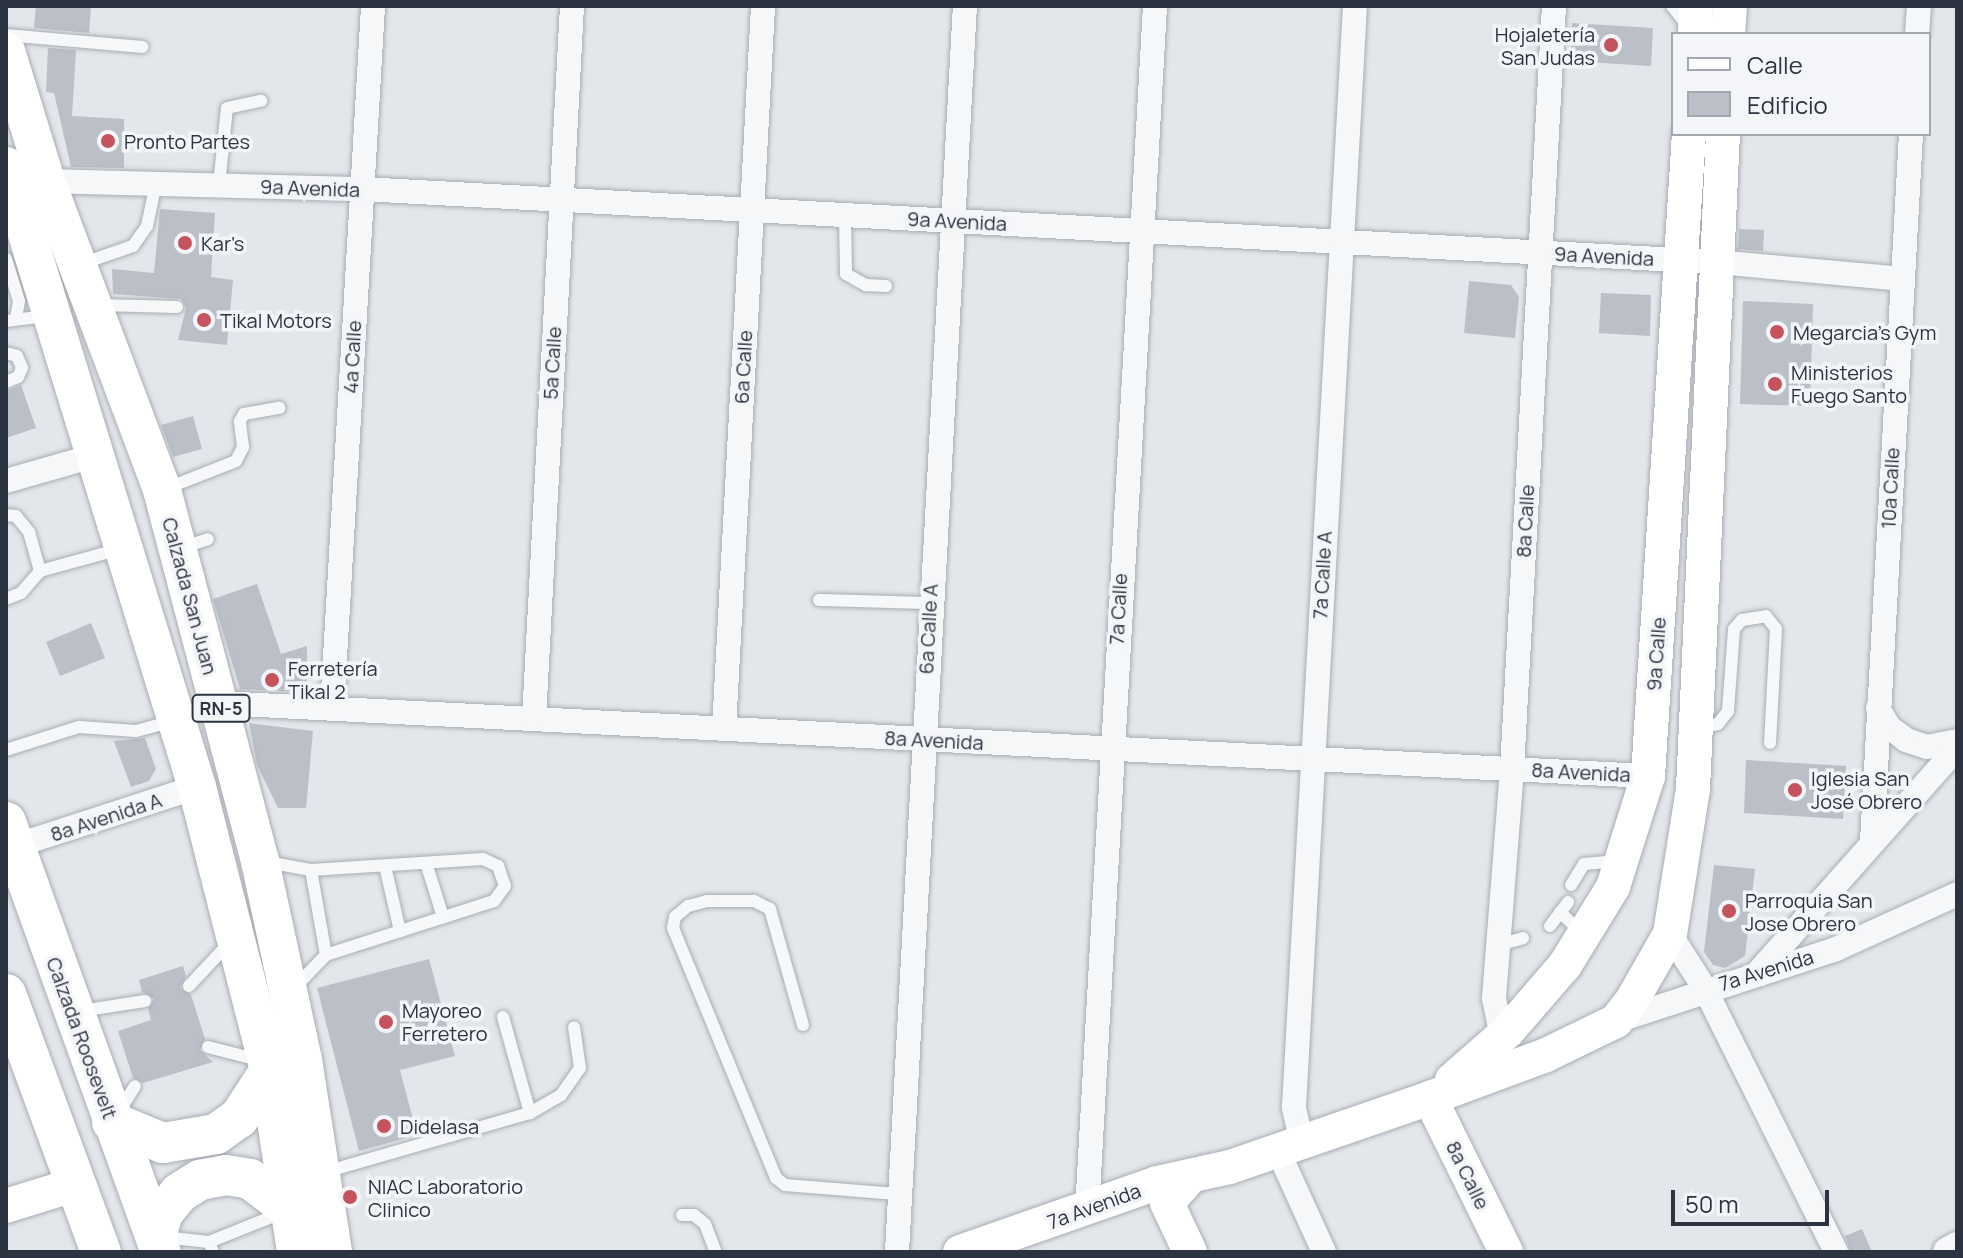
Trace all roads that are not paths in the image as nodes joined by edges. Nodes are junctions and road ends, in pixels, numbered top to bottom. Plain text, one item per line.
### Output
1 (373, 6) edge
2 (572, 6) edge
3 (763, 6) edge
4 (965, 6) edge
5 (1155, 6) edge
6 (1355, 6) edge
7 (1554, 6) edge
8 (1672, 6) edge
9 (1696, 6) edge
10 (1730, 6) edge
11 (1919, 6) edge
12 (1692, 32) edge
13 (1694, 32) edge
14 (1728, 32) edge
15 (1917, 32) edge
16 (6, 35) edge
17 (142, 47) dead end
18 (6, 51) edge
19 (261, 101) dead end
20 (1689, 136) edge
21 (1723, 136) edge
22 (1911, 136) edge
23 (156, 183) junction
24 (219, 185) junction
25 (362, 189) junction
26 (561, 200) junction
27 (751, 210) junction
28 (17, 212) edge
29 (845, 215) junction
30 (951, 221) junction
31 (1141, 231) junction
32 (1340, 242) junction
33 (1539, 253) junction
34 (1682, 260) junction
35 (1716, 262) junction
36 (78, 265) junction
37 (1902, 279) junction
38 (886, 286) dead end
39 (93, 305) junction
40 (177, 307) dead end
41 (24, 318) edge
42 (6, 353) edge
43 (6, 382) edge
44 (279, 408) dead end
45 (93, 456) junction
46 (6, 481) edge
47 (162, 490) junction
48 (6, 515) edge
49 (122, 548) junction
50 (40, 571) junction
51 (6, 599) edge
52 (819, 600) dead end
53 (929, 603) junction
54 (220, 703) junction
55 (1878, 708) junction
56 (332, 709) junction
57 (534, 719) junction
58 (177, 720) junction
59 (1696, 728) junction
60 (724, 729) junction
61 (922, 739) junction
62 (1957, 741) edge
63 (1770, 743) dead end
64 (1957, 748) edge
65 (1110, 749) junction
66 (6, 750) edge
67 (1312, 759) junction
68 (1512, 769) junction
69 (1648, 776) junction
70 (197, 787) junction
71 (10, 834) edge
72 (1872, 842) junction
73 (1621, 860) junction
74 (260, 861) junction
75 (426, 863) junction
76 (385, 866) junction
77 (311, 870) junction
78 (1571, 885) dead end
79 (1957, 894) edge
80 (1571, 916) junction
81 (443, 917) junction
82 (1550, 926) dead end
83 (400, 931) junction
84 (1670, 934) junction
85 (235, 937) junction
86 (1523, 938) dead end
87 (1499, 945) junction
88 (326, 955) junction
89 (1760, 970) junction
90 (189, 986) dead end
91 (1705, 989) junction
92 (289, 993) junction
93 (6, 994) edge
94 (145, 1001) dead end
95 (72, 1012) junction
96 (503, 1017) dead end
97 (1616, 1021) junction
98 (803, 1025) dead end
99 (574, 1027) dead end
100 (1508, 1031) junction
101 (208, 1047) dead end
102 (1546, 1055) junction
103 (268, 1067) junction
104 (135, 1086) dead end
105 (1430, 1098) junction
106 (530, 1113) junction
107 (112, 1122) junction
108 (1290, 1147) junction
109 (1230, 1167) junction
110 (318, 1173) junction
111 (1191, 1176) junction
112 (77, 1184) junction
113 (897, 1194) junction
114 (1167, 1203) junction
115 (6, 1206) edge
116 (291, 1210) junction
117 (1087, 1211) junction
118 (682, 1215) dead end
119 (159, 1244) edge
120 (211, 1247) edge
121 (1957, 1247) edge
122 (101, 1252) edge
123 (296, 1252) edge
124 (333, 1252) edge
125 (716, 1252) edge
126 (897, 1252) edge
127 (960, 1252) edge
128 (1027, 1252) edge
129 (1190, 1252) edge
130 (1324, 1252) edge
131 (1506, 1252) edge
132 (1836, 1252) edge
133 (1948, 1252) edge

1 - 25 street, 4a Calle
2 - 26 street, 5a Calle
3 - 27 street, 6a Calle
4 - 30 street, 6a Calle A
5 - 31 street, 7a Calle
6 - 32 street, 7a Calle A
7 - 33 street, 8a Calle
8 - 12 lane
9 - 13 main road
10 - 14 main road
11 - 15 street
16 - 17 lane
18 - 28 main road, Calzada San Juan / RN-5
19 - 24 lane
20 - 34 main road, 9a Calle
21 - 35 main road
22 - 37 street, 10a Calle
23 - 24 street, 9a Avenida
23 - 28 street, 9a Avenida
23 - 36 lane
24 - 25 street, 9a Avenida
25 - 26 street, 9a Avenida
25 - 56 street, 4a Calle
26 - 27 street, 9a Avenida
26 - 57 street, 5a Calle
27 - 29 street, 9a Avenida
27 - 60 street, 6a Calle
28 - 36 main road, Calzada San Juan / RN-5
28 - 41 main road, Calzada San Juan / RN-5
29 - 30 street, 9a Avenida
29 - 38 lane
30 - 31 street, 9a Avenida
30 - 53 street, 6a Calle A
31 - 32 street, 9a Avenida
31 - 65 street, 7a Calle
32 - 33 street, 9a Avenida
32 - 67 street, 7a Calle A
33 - 34 street, 9a Avenida
33 - 68 street, 8a Calle
34 - 35 street, 9a Avenida
34 - 69 main road, 9a Calle
35 - 37 street, 9a Avenida
35 - 59 main road
36 - 39 main road, Calzada San Juan / RN-5
37 - 55 street, 10a Calle
39 - 40 lane
39 - 47 main road, Calzada San Juan / RN-5
41 - 45 main road, Calzada San Juan / RN-5
42 - 43 lane
44 - 47 lane
45 - 46 street
45 - 49 main road, Calzada San Juan / RN-5
47 - 54 main road, Calzada San Juan / RN-5
48 - 50 lane
49 - 50 lane
49 - 58 main road, Calzada San Juan / RN-5
50 - 51 lane
52 - 53 lane
53 - 61 street, 6a Calle A
54 - 56 street, 8a Avenida
54 - 74 main road, Calzada San Juan / RN-5
55 - 62 street
55 - 72 street, 10a Calle
56 - 57 street, 8a Avenida
57 - 60 street, 8a Avenida
58 - 66 lane
58 - 70 main road, Calzada San Juan / RN-5
59 - 63 lane
59 - 84 main road
60 - 61 street, 8a Avenida
61 - 65 street, 8a Avenida
61 - 113 street, 6a Calle A
64 - 72 street
65 - 67 street, 8a Avenida
65 - 117 street, 7a Calle
67 - 68 street, 8a Avenida
67 - 108 street, 7a Calle A
68 - 69 street, 8a Avenida
68 - 87 street, 8a Calle
69 - 73 main road, 9a Calle
70 - 71 street, 8a Avenida A
70 - 85 main road, Calzada San Juan / RN-5
71 - 95 highway, Calzada Roosevelt
72 - 89 street
73 - 78 lane
73 - 80 main road, 9a Calle
74 - 77 lane
74 - 92 main road, Calzada San Juan / RN-5
75 - 76 lane
75 - 81 lane
75 - 81 lane
76 - 77 lane
76 - 83 lane
77 - 88 lane
79 - 89 street, 7a Avenida
80 - 82 lane
80 - 100 main road, 9a Calle
81 - 83 lane
83 - 88 lane
84 - 91 street
84 - 97 main road
85 - 90 lane
85 - 103 main road, Calzada San Juan / RN-5
86 - 87 lane
87 - 100 street, 8a Calle
88 - 92 lane
89 - 91 street, 7a Avenida
91 - 97 street, 7a Avenida
91 - 132 street
92 - 110 main road, Calzada San Juan / RN-5
93 - 112 highway
94 - 95 lane
95 - 107 highway, Calzada Roosevelt
96 - 106 lane
97 - 102 main road
98 - 113 lane
99 - 106 lane
100 - 102 main road
100 - 105 main road, 9a Calle
101 - 103 lane
102 - 105 main road, 7a Avenida
103 - 107 highway
103 - 116 main road, Calzada San Juan / RN-5
104 - 107 lane
105 - 108 main road, 7a Avenida
105 - 131 main road, 8a Calle
106 - 110 lane
107 - 119 highway, Calzada Roosevelt
108 - 109 main road, 7a Avenida
108 - 130 street, 7a Calle A
109 - 111 main road, 7a Avenida
109 - 114 main road, 7a Avenida
110 - 124 main road, Calzada San Juan / RN-5
111 - 114 main road
111 - 117 main road, 7a Avenida
112 - 115 main road
112 - 122 highway
113 - 126 street, 6a Calle A
114 - 128 main road, 7a Avenida
114 - 129 main road
116 - 119 highway
116 - 120 lane
116 - 123 main road, Calzada San Juan / RN-5
117 - 127 main road, 7a Avenida
118 - 125 lane
119 - 120 lane
121 - 133 street

